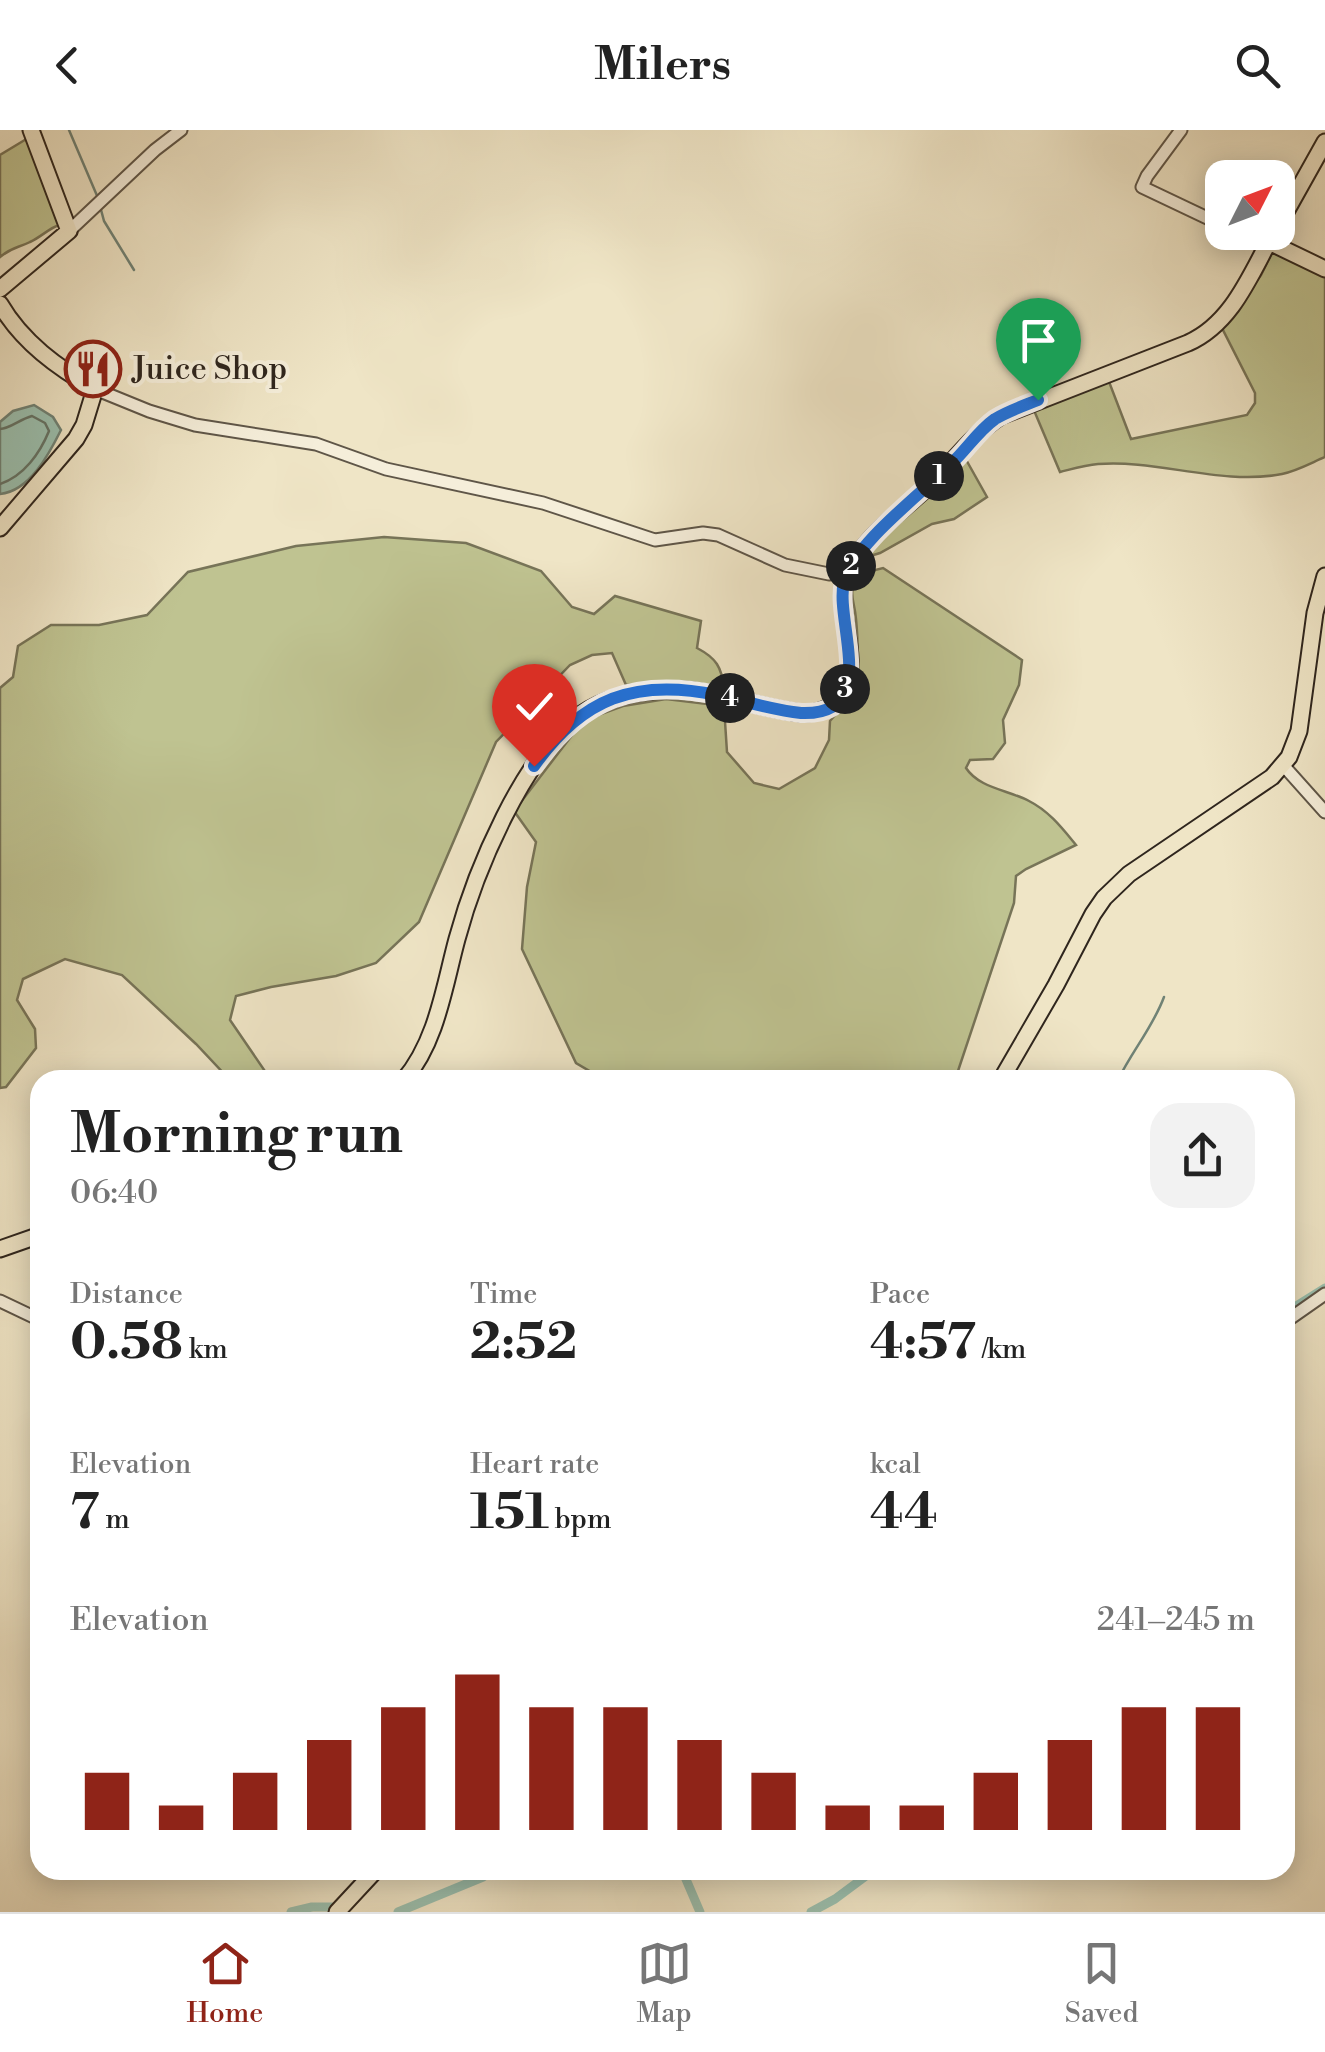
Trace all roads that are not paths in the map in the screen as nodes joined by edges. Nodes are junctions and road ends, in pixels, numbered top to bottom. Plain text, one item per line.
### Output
1 (32, 130) edge
2 (181, 130) edge
3 (1181, 130) edge
4 (1312, 130) edge
5 (1325, 140) edge
6 (1295, 195) edge
7 (1205, 217) edge
8 (68, 231) junction
9 (1265, 250) edge
10 (1294, 250) edge
11 (1325, 269) edge
12 (0, 289) edge
13 (0, 304) edge
14 (95, 389) junction
15 (0, 528) edge
16 (848, 571) junction
17 (1325, 576) edge
18 (1283, 765) junction
19 (1325, 812) edge
20 (411, 1070) edge
21 (1007, 1070) edge
22 (30, 1238) edge
23 (0, 1248) edge
24 (1325, 1294) edge
25 (0, 1301) edge
26 (30, 1315) edge
27 (1295, 1315) edge
28 (367, 1880) edge
29 (341, 1908) edge

1 - 8 main road
2 - 8 street
3 - 7 street
4 - 5 main road
5 - 6 main road
8 - 12 main road
9 - 16 main road
10 - 11 main road
13 - 14 main road
14 - 15 main road
14 - 16 street
16 - 20 main road
17 - 18 main road
18 - 19 street
18 - 21 main road
22 - 23 main road
24 - 27 street
25 - 26 street
28 - 29 main road

